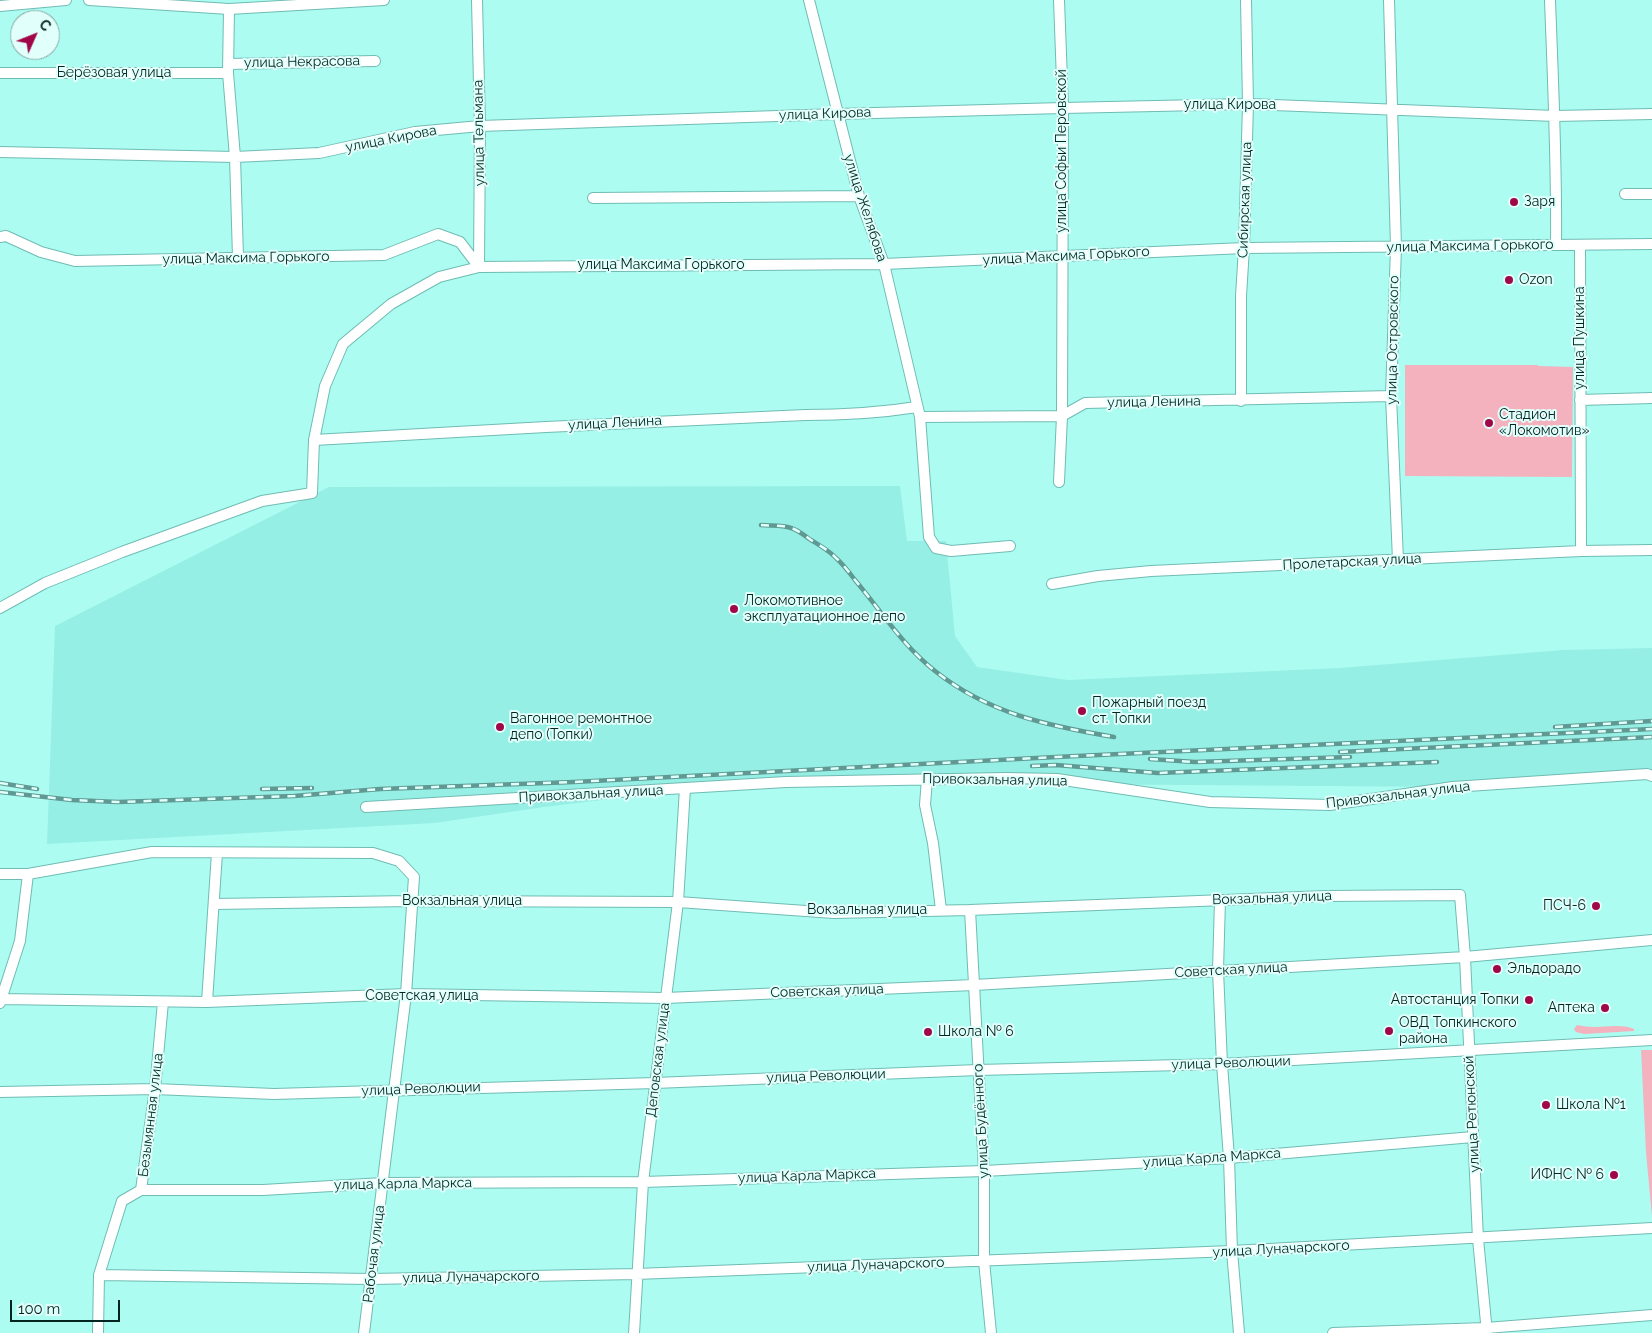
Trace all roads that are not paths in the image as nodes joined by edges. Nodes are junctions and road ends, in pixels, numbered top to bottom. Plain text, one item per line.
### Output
1 (66, 0) edge
2 (89, 0) edge
3 (384, 0) edge
4 (477, 0) edge
5 (808, 0) edge
6 (1059, 0) edge
7 (1246, 0) edge
8 (1389, 0) edge
9 (1550, 0) edge
10 (0, 6) edge
11 (229, 9) junction
12 (375, 60) dead end
13 (228, 68) junction
14 (0, 73) edge
15 (1248, 104) junction
16 (1063, 108) junction
17 (1393, 110) junction
18 (837, 114) junction
19 (1652, 114) edge
20 (1555, 116) junction
21 (480, 126) junction
22 (0, 152) edge
23 (235, 157) junction
24 (1625, 194) dead end
25 (1652, 194) edge
26 (859, 196) junction
27 (593, 198) dead end
28 (0, 237) edge
29 (1652, 244) edge
30 (1556, 245) junction
31 (1580, 245) junction
32 (1396, 247) junction
33 (1244, 248) junction
34 (1062, 256) junction
35 (238, 257) junction
36 (884, 264) junction
37 (479, 266) junction
38 (1391, 396) junction
39 (1652, 398) edge
40 (1580, 400) junction
41 (1241, 401) junction
42 (918, 412) junction
43 (1062, 416) junction
44 (314, 440) junction
45 (1059, 482) dead end
46 (1010, 546) dead end
47 (1652, 550) edge
48 (1581, 551) junction
49 (1398, 560) junction
50 (1052, 584) dead end
51 (0, 608) edge
52 (1652, 776) edge
53 (927, 779) junction
54 (685, 788) junction
55 (366, 808) dead end
56 (217, 853) junction
57 (0, 874) edge
58 (28, 874) junction
59 (414, 877) joint
60 (1460, 895) joint
61 (412, 900) junction
62 (1220, 900) junction
63 (678, 902) junction
64 (214, 904) junction
65 (941, 910) junction
66 (970, 910) junction
67 (1652, 940) edge
68 (1465, 957) junction
69 (1218, 970) junction
70 (974, 985) junction
71 (406, 994) junction
72 (665, 998) junction
73 (0, 1001) edge
74 (163, 1002) junction
75 (206, 1002) junction
76 (1652, 1040) edge
77 (1468, 1051) junction
78 (1222, 1064) junction
79 (978, 1070) junction
80 (655, 1083) junction
81 (155, 1089) junction
82 (394, 1089) junction
83 (0, 1092) edge
84 (1473, 1137) junction
85 (1229, 1158) junction
86 (984, 1171) junction
87 (644, 1182) junction
88 (383, 1183) junction
89 (141, 1190) junction
90 (1652, 1228) edge
91 (1478, 1239) junction
92 (1232, 1252) junction
93 (984, 1261) junction
94 (636, 1274) junction
95 (99, 1275) junction
96 (371, 1278) junction
97 (1652, 1315) edge
98 (1486, 1330) edge
99 (98, 1333) edge
100 (364, 1333) edge
101 (634, 1333) edge
102 (991, 1333) edge
103 (1239, 1333) edge
104 (1333, 1333) edge

1 - 10 street
2 - 11 street
3 - 11 street
4 - 21 street, улица Тельмана
5 - 18 street, улица Желябова
6 - 16 street, улица Софьи Перовской
7 - 15 street, Сибирская улица
8 - 17 street, улица Островского
9 - 20 street
11 - 13 street
12 - 13 street, улица Некрасова
13 - 14 street, Берёзовая улица
13 - 23 street
15 - 16 street, улица Кирова
15 - 17 street, улица Кирова
15 - 33 street, Сибирская улица
16 - 18 street, улица Кирова
16 - 34 street, улица Софьи Перовской
17 - 20 street, улица Кирова
17 - 32 street, улица Островского
18 - 21 street, улица Кирова
18 - 26 street, улица Желябова
19 - 20 street, улица Кирова
20 - 30 street
21 - 23 street, улица Кирова
21 - 37 street, улица Тельмана
22 - 23 street, улица Кирова
23 - 35 street
24 - 25 street
26 - 27 street
26 - 36 street, улица Желябова
28 - 35 street, улица Максима Горького
29 - 31 street, улица Максима Горького
30 - 31 street, улица Максима Горького
30 - 32 street, улица Максима Горького
31 - 40 street, улица Пушкина
32 - 33 street, улица Максима Горького
32 - 38 street, улица Островского
33 - 34 street, улица Максима Горького
33 - 41 street, Сибирская улица
34 - 36 street, улица Максима Горького
34 - 43 street, улица Софьи Перовской
35 - 37 street, улица Максима Горького
36 - 37 street, улица Максима Горького
36 - 42 street, улица Желябова
37 - 44 street, улица Максима Горького
38 - 41 street, улица Ленина
38 - 49 street, улица Островского
39 - 40 street
40 - 48 street, улица Пушкина
41 - 43 street, улица Ленина
42 - 43 street, улица Ленина
42 - 44 street, улица Ленина
42 - 46 street, улица Желябова
43 - 45 street, улица Софьи Перовской
44 - 51 street, улица Максима Горького
47 - 48 street, Пролетарская улица
48 - 49 street, Пролетарская улица
49 - 50 street, Пролетарская улица
52 - 53 street, Привокзальная улица
53 - 54 street, Привокзальная улица
53 - 65 street
54 - 55 street, Привокзальная улица
54 - 63 street, Деповская улица
56 - 58 street, Вокзальная улица
56 - 59 street, Вокзальная улица
56 - 64 street
57 - 58 street, Вокзальная улица
58 - 73 street
59 - 61 street, Рабочая улица
60 - 62 street, Вокзальная улица
60 - 68 street, улица Ретюнской
61 - 63 street, Вокзальная улица
61 - 64 street, Вокзальная улица
61 - 71 street, Рабочая улица
62 - 66 street, Вокзальная улица
62 - 69 street
63 - 65 street, Вокзальная улица
63 - 72 street, Деповская улица
64 - 75 street
65 - 66 street, Вокзальная улица
66 - 70 street, улица Будённого
67 - 68 street, Советская улица
68 - 69 street, Советская улица
68 - 77 street, улица Ретюнской
69 - 70 street, Советская улица
69 - 78 street
70 - 72 street, Советская улица
70 - 79 street, улица Будённого
71 - 72 street, Советская улица
71 - 75 street, Советская улица
71 - 82 street, Рабочая улица
72 - 80 street, Деповская улица
73 - 74 street, Советская улица
74 - 75 street, Советская улица
74 - 81 street, Безымянная улица
76 - 77 street, улица Революции
77 - 78 street, улица Революции
77 - 84 street, улица Ретюнской
78 - 79 street, улица Революции
78 - 85 street
79 - 80 street, улица Революции
79 - 86 street, улица Будённого
80 - 82 street, улица Революции
80 - 87 street, Деповская улица
81 - 82 street, улица Революции
81 - 83 street, улица Революции
81 - 89 street, Безымянная улица
82 - 88 street, Рабочая улица
84 - 85 street, улица Карла Маркса
84 - 91 street, улица Ретюнской
85 - 86 street, улица Карла Маркса
85 - 92 street
86 - 87 street, улица Карла Маркса
86 - 93 street, улица Будённого
87 - 88 street, улица Карла Маркса
87 - 94 street, Деповская улица
88 - 89 street, улица Карла Маркса
88 - 96 street, Рабочая улица
89 - 95 street, Безымянная улица
90 - 91 street, улица Луначарского
91 - 92 street, улица Луначарского
91 - 98 street, улица Ретюнской
92 - 93 street, улица Луначарского
92 - 103 street
93 - 94 street, улица Луначарского
93 - 102 street, улица Будённого
94 - 96 street, улица Луначарского
94 - 101 street, Деповская улица
95 - 96 street, улица Луначарского
95 - 99 street, Безымянная улица
96 - 100 street, Рабочая улица
97 - 98 street
98 - 104 street

